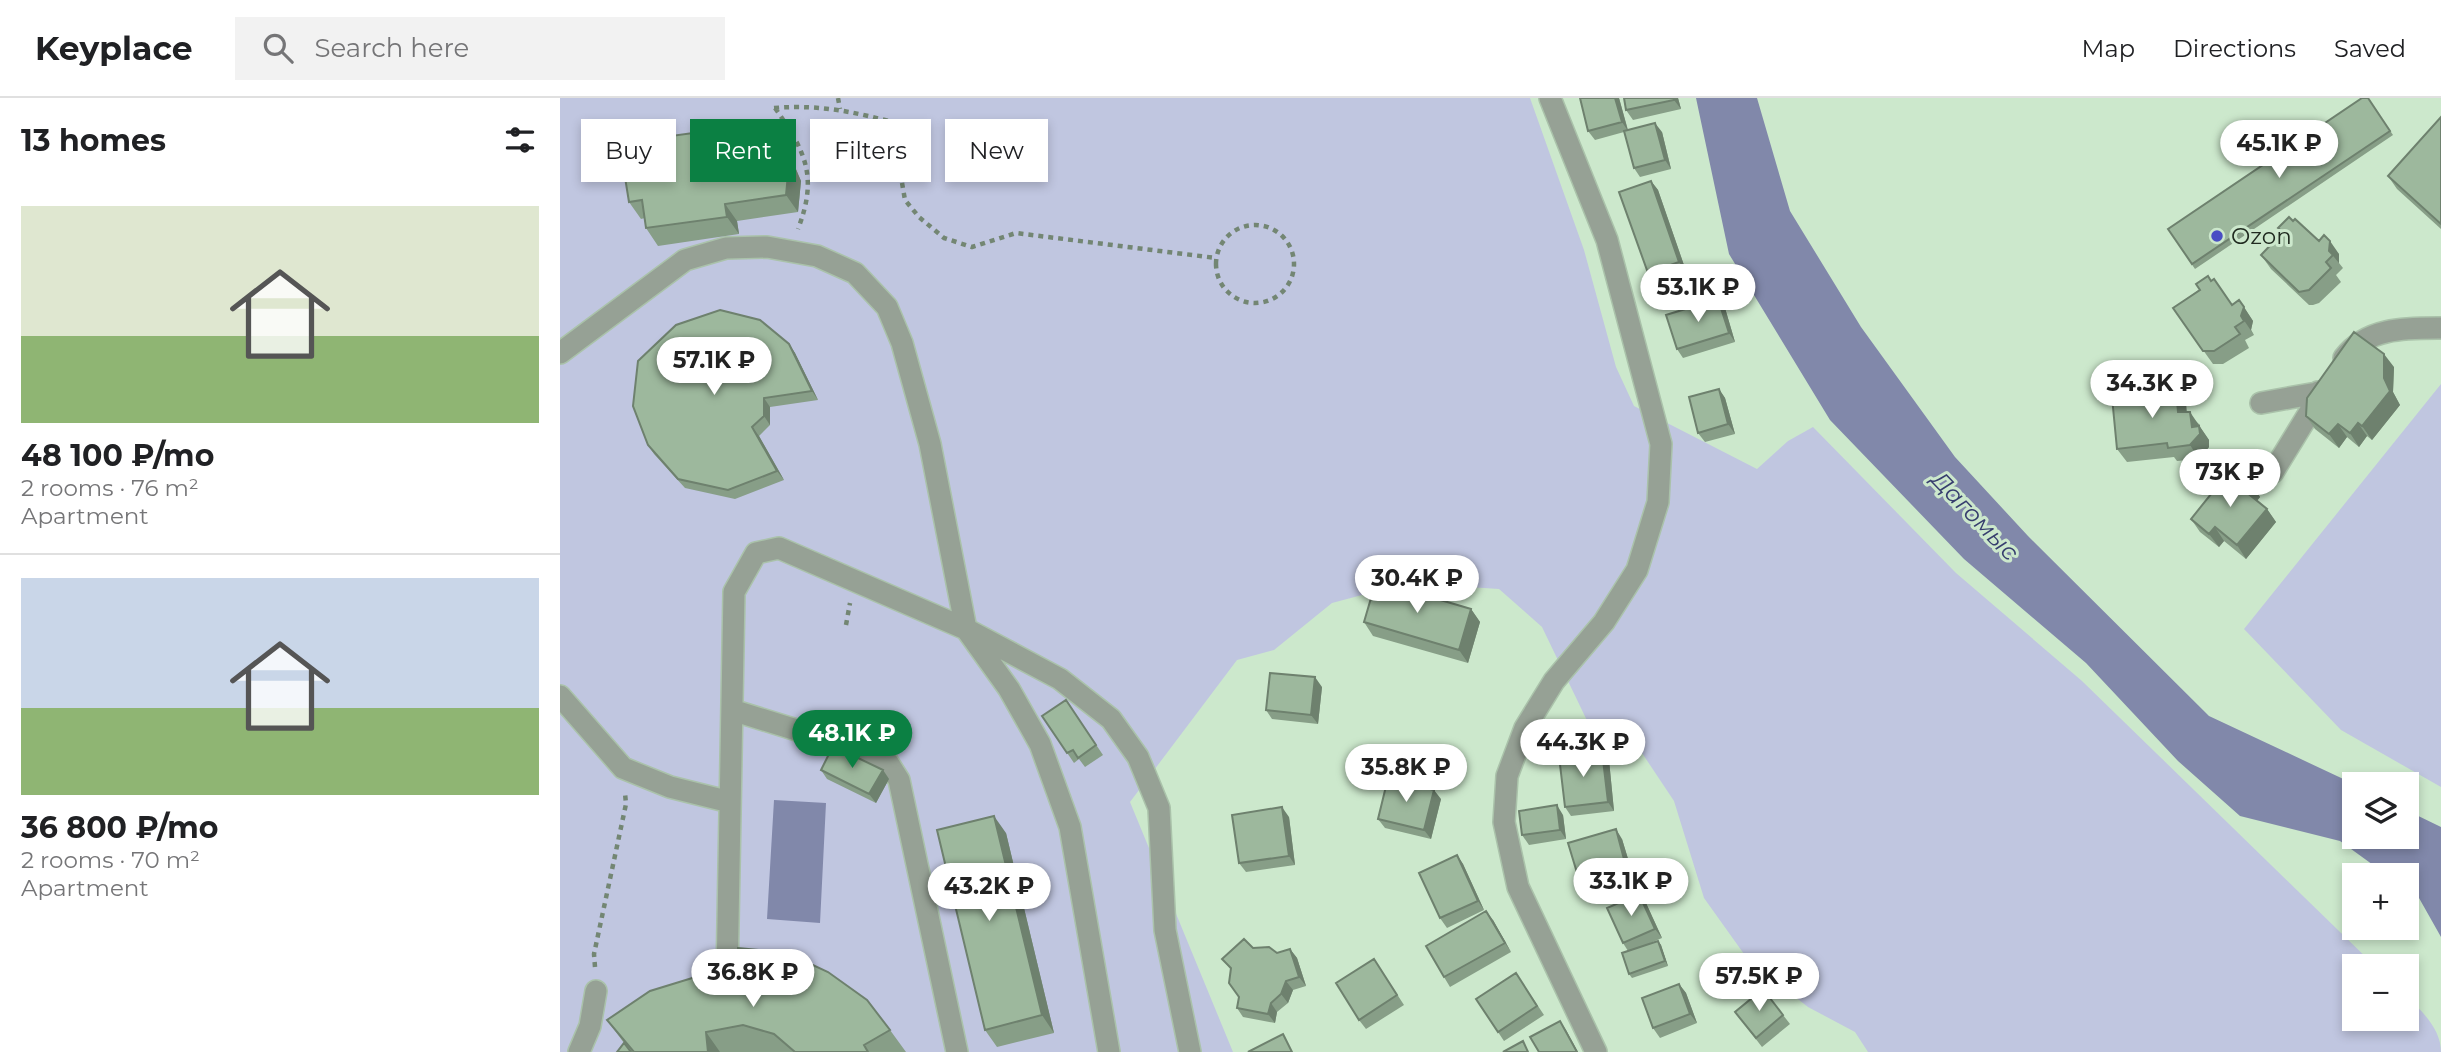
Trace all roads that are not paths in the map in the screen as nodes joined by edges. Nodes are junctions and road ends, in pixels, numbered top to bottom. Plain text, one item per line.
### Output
1 (1550, 98) edge
2 (2441, 328) edge
3 (560, 353) edge
4 (2317, 393) junction
5 (2261, 403) dead end
6 (2273, 472) dead end
7 (966, 629) junction
8 (560, 696) edge
9 (732, 710) junction
10 (730, 802) junction
11 (727, 978) edge
12 (596, 991) road end
13 (579, 1052) edge
14 (957, 1052) edge
15 (1109, 1052) edge
16 (1190, 1052) edge
17 (1596, 1052) edge

1 - 17 street
2 - 4 street
3 - 7 street
4 - 5 street
4 - 6 street
7 - 9 street
7 - 15 street
7 - 16 street
8 - 10 street
9 - 10 street
9 - 14 street
10 - 11 street
12 - 13 street

